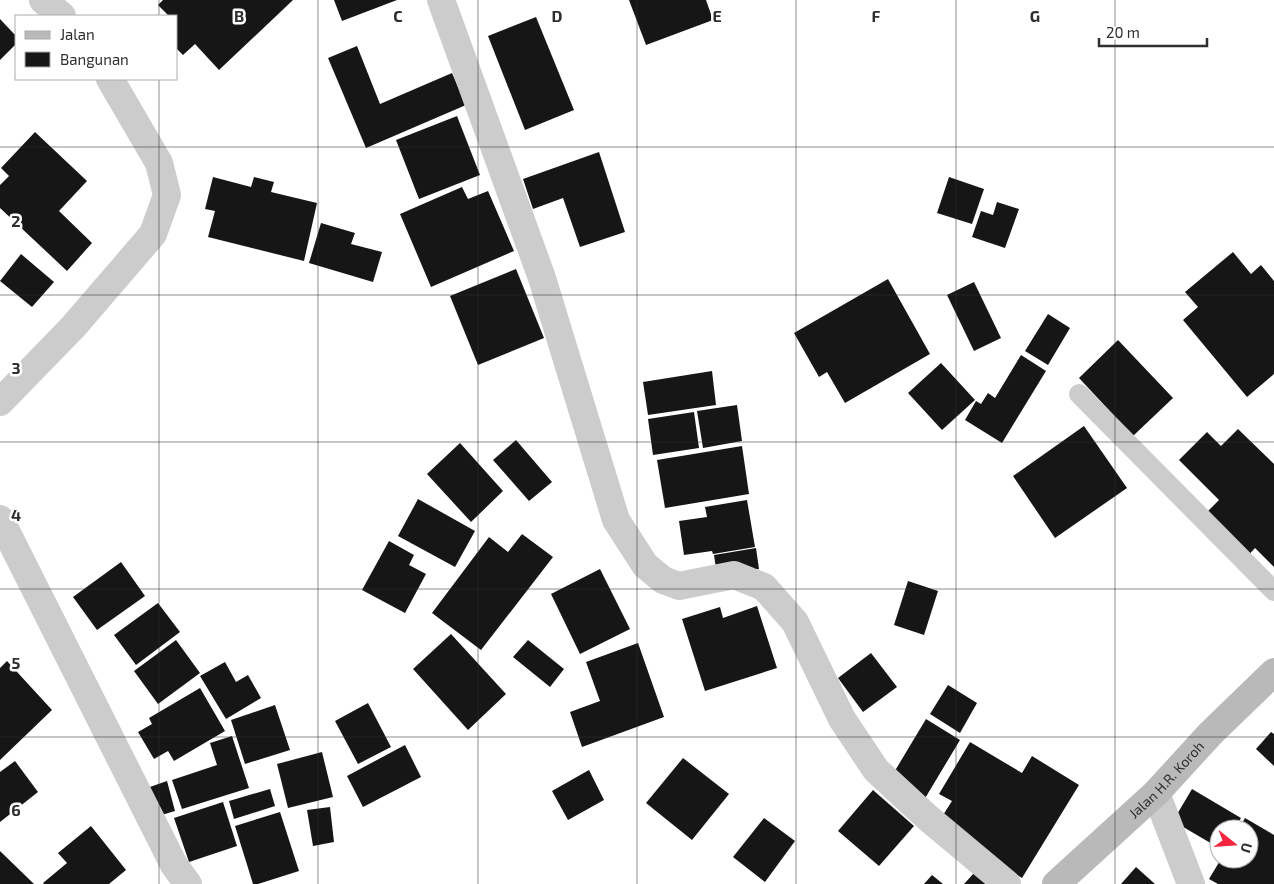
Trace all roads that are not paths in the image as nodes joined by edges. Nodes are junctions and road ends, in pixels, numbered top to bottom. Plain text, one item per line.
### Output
1 (43, 0) edge
2 (441, 0) edge
3 (61, 15) edge
4 (111, 80) edge
5 (1079, 394) dead end
6 (0, 402) edge
7 (0, 519) edge
8 (1274, 591) edge
9 (1274, 672) edge
10 (1156, 793) junction
11 (188, 884) edge
12 (1007, 884) edge
13 (1056, 884) edge
14 (1191, 884) edge

1 - 3 street
2 - 12 street
4 - 6 street
5 - 8 lane
7 - 11 street
9 - 10 main road, Jalan H.R. Koroh
10 - 13 main road, Jalan H.R. Koroh
10 - 14 street

